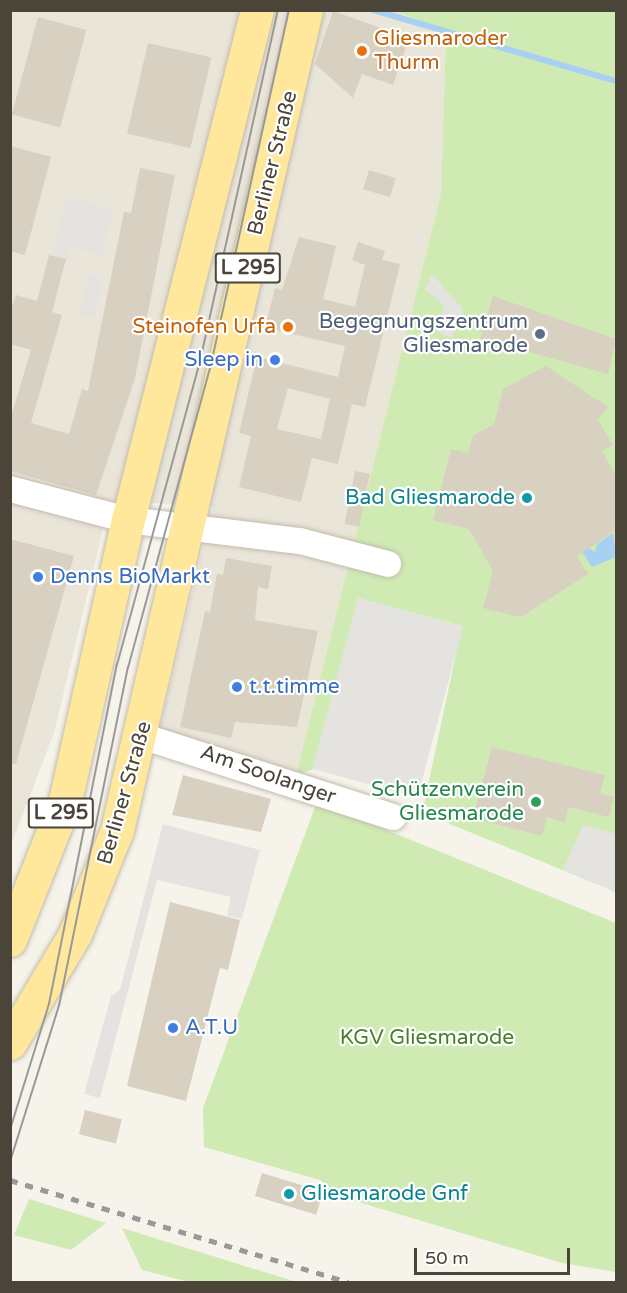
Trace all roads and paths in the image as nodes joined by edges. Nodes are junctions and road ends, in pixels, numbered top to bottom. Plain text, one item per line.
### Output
1 (257, 10) edge
2 (306, 10) edge
3 (10, 489) edge
4 (128, 520) junction
5 (190, 525) junction
6 (388, 564) dead end
7 (142, 736) junction
8 (393, 817) dead end
9 (10, 940) edge
10 (10, 1043) edge

1 - 4 main road, L 295
2 - 5 main road, Berliner Straße / L 295
3 - 4 street
4 - 5 street
4 - 9 main road, L 295
5 - 6 street
5 - 7 main road, Berliner Straße / L 295
7 - 8 street, Am Soolanger
7 - 10 main road, Berliner Straße / L 295

